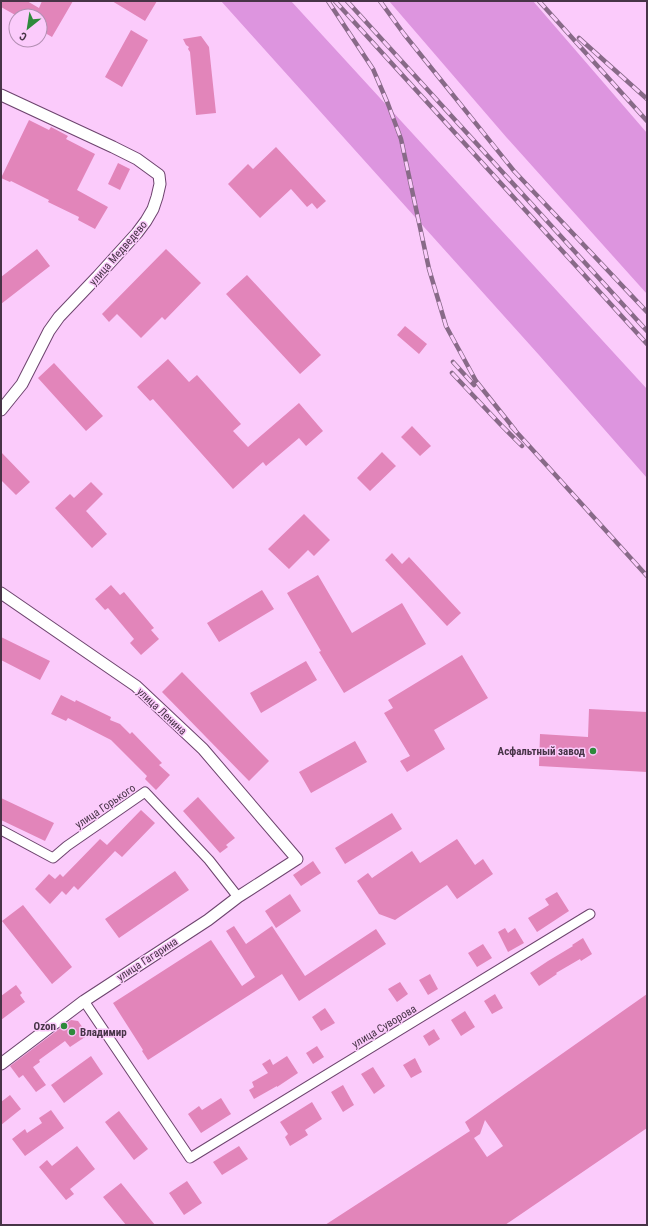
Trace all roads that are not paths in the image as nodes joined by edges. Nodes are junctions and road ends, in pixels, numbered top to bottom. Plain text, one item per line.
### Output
1 (1, 95) edge
2 (1, 410) edge
3 (1, 593) edge
4 (1, 830) edge
5 (297, 859) joint
6 (238, 897) junction
7 (590, 914) dead end
8 (84, 1001) junction
9 (1, 1064) edge

1 - 2 street, улица Медведево
3 - 5 street, улица Ленина
4 - 6 street, улица Горького
5 - 6 street, улица Гагарина
6 - 8 street, улица Гагарина
7 - 8 street, улица Суворова
8 - 9 street, улица Гагарина

